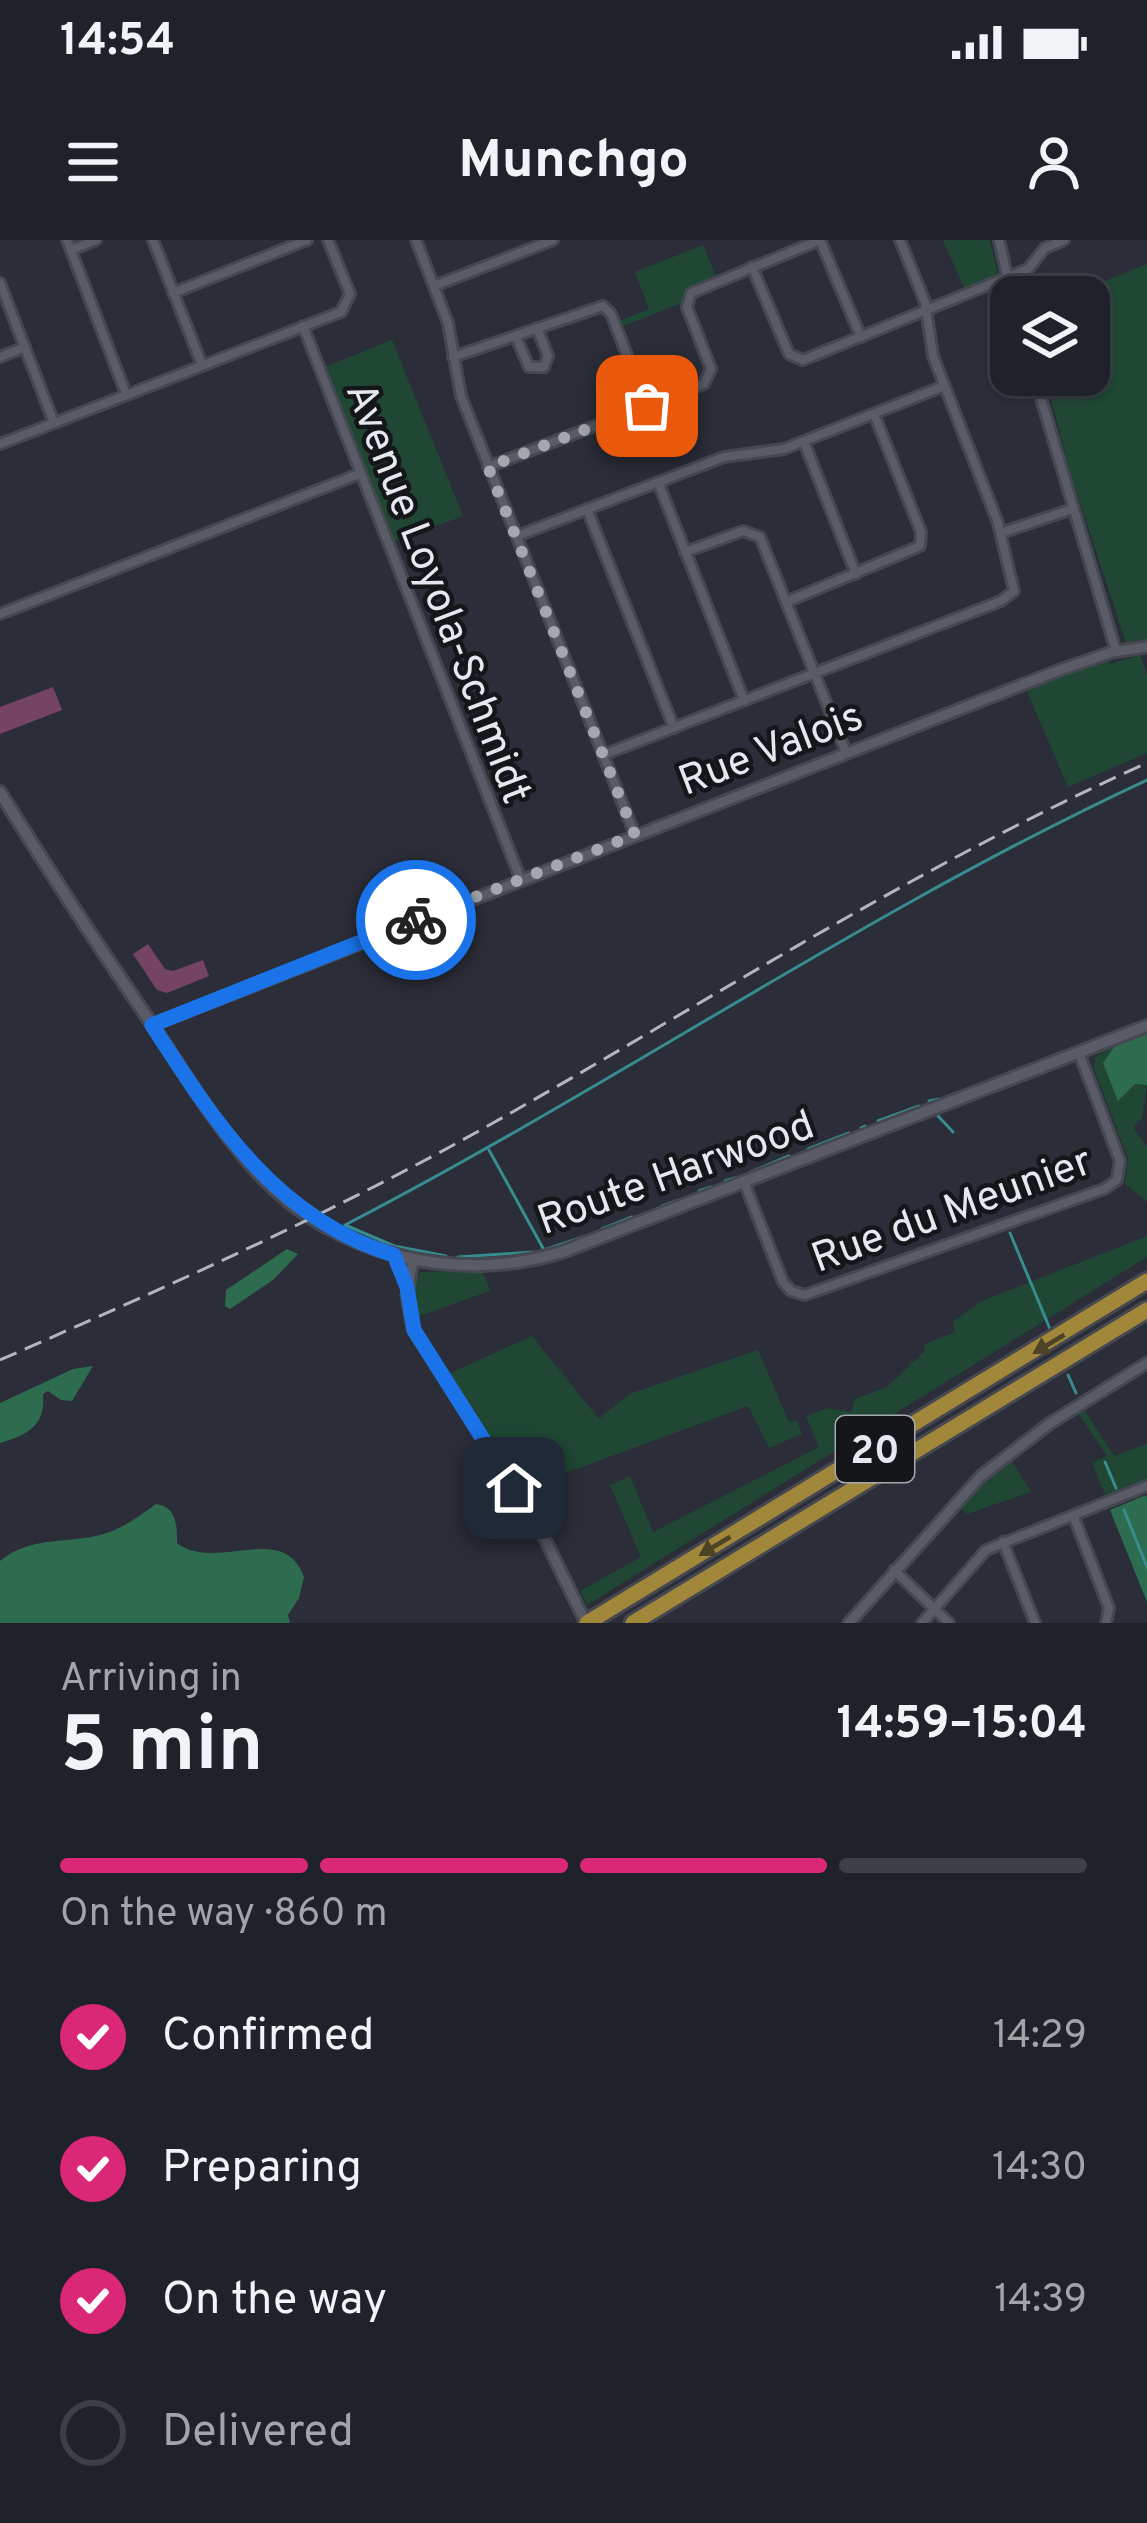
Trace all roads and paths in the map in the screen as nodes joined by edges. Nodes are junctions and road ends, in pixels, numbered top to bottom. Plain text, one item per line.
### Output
1 (96, 240) edge
2 (154, 240) edge
3 (307, 240) edge
4 (328, 240) edge
5 (416, 240) edge
6 (553, 240) edge
7 (820, 240) edge
8 (900, 240) edge
9 (999, 240) edge
10 (1064, 240) edge
11 (69, 245) edge
12 (752, 267) junction
13 (1008, 276) edge
14 (1010, 276) edge
15 (0, 283) edge
16 (990, 284) edge
17 (434, 286) junction
18 (173, 293) junction
19 (926, 310) junction
20 (303, 326) junction
21 (537, 328) junction
22 (516, 337) junction
23 (861, 337) junction
24 (25, 347) junction
25 (0, 357) edge
26 (453, 357) junction
27 (202, 364) junction
28 (944, 386) junction
29 (126, 394) junction
30 (1040, 396) edge
31 (647, 406) junction
32 (874, 414) junction
33 (54, 422) junction
34 (804, 442) junction
35 (0, 444) edge
36 (488, 467) junction
37 (359, 473) junction
38 (658, 482) junction
39 (587, 509) junction
40 (1072, 509) junction
41 (1001, 533) junction
42 (517, 536) junction
43 (685, 552) junction
44 (856, 574) junction
45 (787, 602) junction
46 (0, 614) edge
47 (1147, 647) edge
48 (1116, 651) junction
49 (814, 673) junction
50 (744, 700) junction
51 (674, 728) junction
52 (846, 752) junction
53 (603, 755) junction
54 (0, 792) edge
55 (635, 835) junction
56 (521, 880) junction
57 (152, 1025) junction
58 (1147, 1027) edge
59 (1079, 1053) junction
60 (745, 1182) junction
61 (394, 1255) junction
62 (413, 1259) junction
63 (1147, 1281) edge
64 (407, 1287) junction
65 (1147, 1310) edge
66 (1147, 1363) edge
67 (1147, 1486) edge
68 (1073, 1515) junction
69 (1003, 1542) junction
70 (894, 1570) junction
71 (934, 1607) junction
72 (591, 1620) edge
73 (633, 1623) edge
74 (849, 1623) edge
75 (922, 1623) edge
76 (949, 1623) edge
77 (1035, 1623) edge
78 (1106, 1623) edge

1 - 11 street
2 - 18 street
3 - 18 street
4 - 20 street
5 - 17 street
6 - 17 street
7 - 12 street
7 - 23 street
8 - 19 street
9 - 13 street
10 - 14 street
11 - 29 street
12 - 23 street
12 - 31 street
15 - 24 street
16 - 19 street
17 - 26 street
18 - 27 street
19 - 23 street
19 - 28 street
20 - 27 street
20 - 37 street, Avenue Loyola-Schmidt
21 - 22 street
21 - 22 street
21 - 31 street
22 - 26 street
24 - 25 street
24 - 33 street
26 - 36 street
27 - 29 street
28 - 32 street
28 - 41 street
29 - 33 street
30 - 40 street
31 - 36 street
32 - 34 street
32 - 44 street
33 - 35 street
34 - 38 street
34 - 44 street
36 - 42 street
37 - 46 street
37 - 56 street, Avenue Loyola-Schmidt
38 - 39 street
38 - 43 street
39 - 42 street
39 - 51 street
40 - 41 street
40 - 48 street
41 - 49 street
42 - 53 street
43 - 45 street
43 - 50 street
44 - 45 street
45 - 49 street
47 - 48 street, Rue Valois
48 - 52 street, Rue Valois
49 - 50 street
49 - 52 street
50 - 51 street
51 - 53 street
52 - 55 street, Rue Valois
53 - 55 street
54 - 57 main road, Route Harwood
55 - 56 street, Rue Valois
56 - 57 street, Rue Valois
57 - 61 main road, Route Harwood
58 - 59 main road, Route Harwood
59 - 60 main road, Route Harwood
59 - 60 street, Rue du Meunier
60 - 62 main road, Route Harwood
61 - 62 main road, Route Harwood
61 - 64 street
62 - 64 street
63 -> 72 highway, 20
64 - 72 street
65 - 73 highway, 20
66 - 70 street
67 - 68 street
68 - 69 street
68 - 78 street
69 - 71 street
69 - 77 street
70 - 71 street
70 - 74 street
71 - 75 street
71 - 76 street

